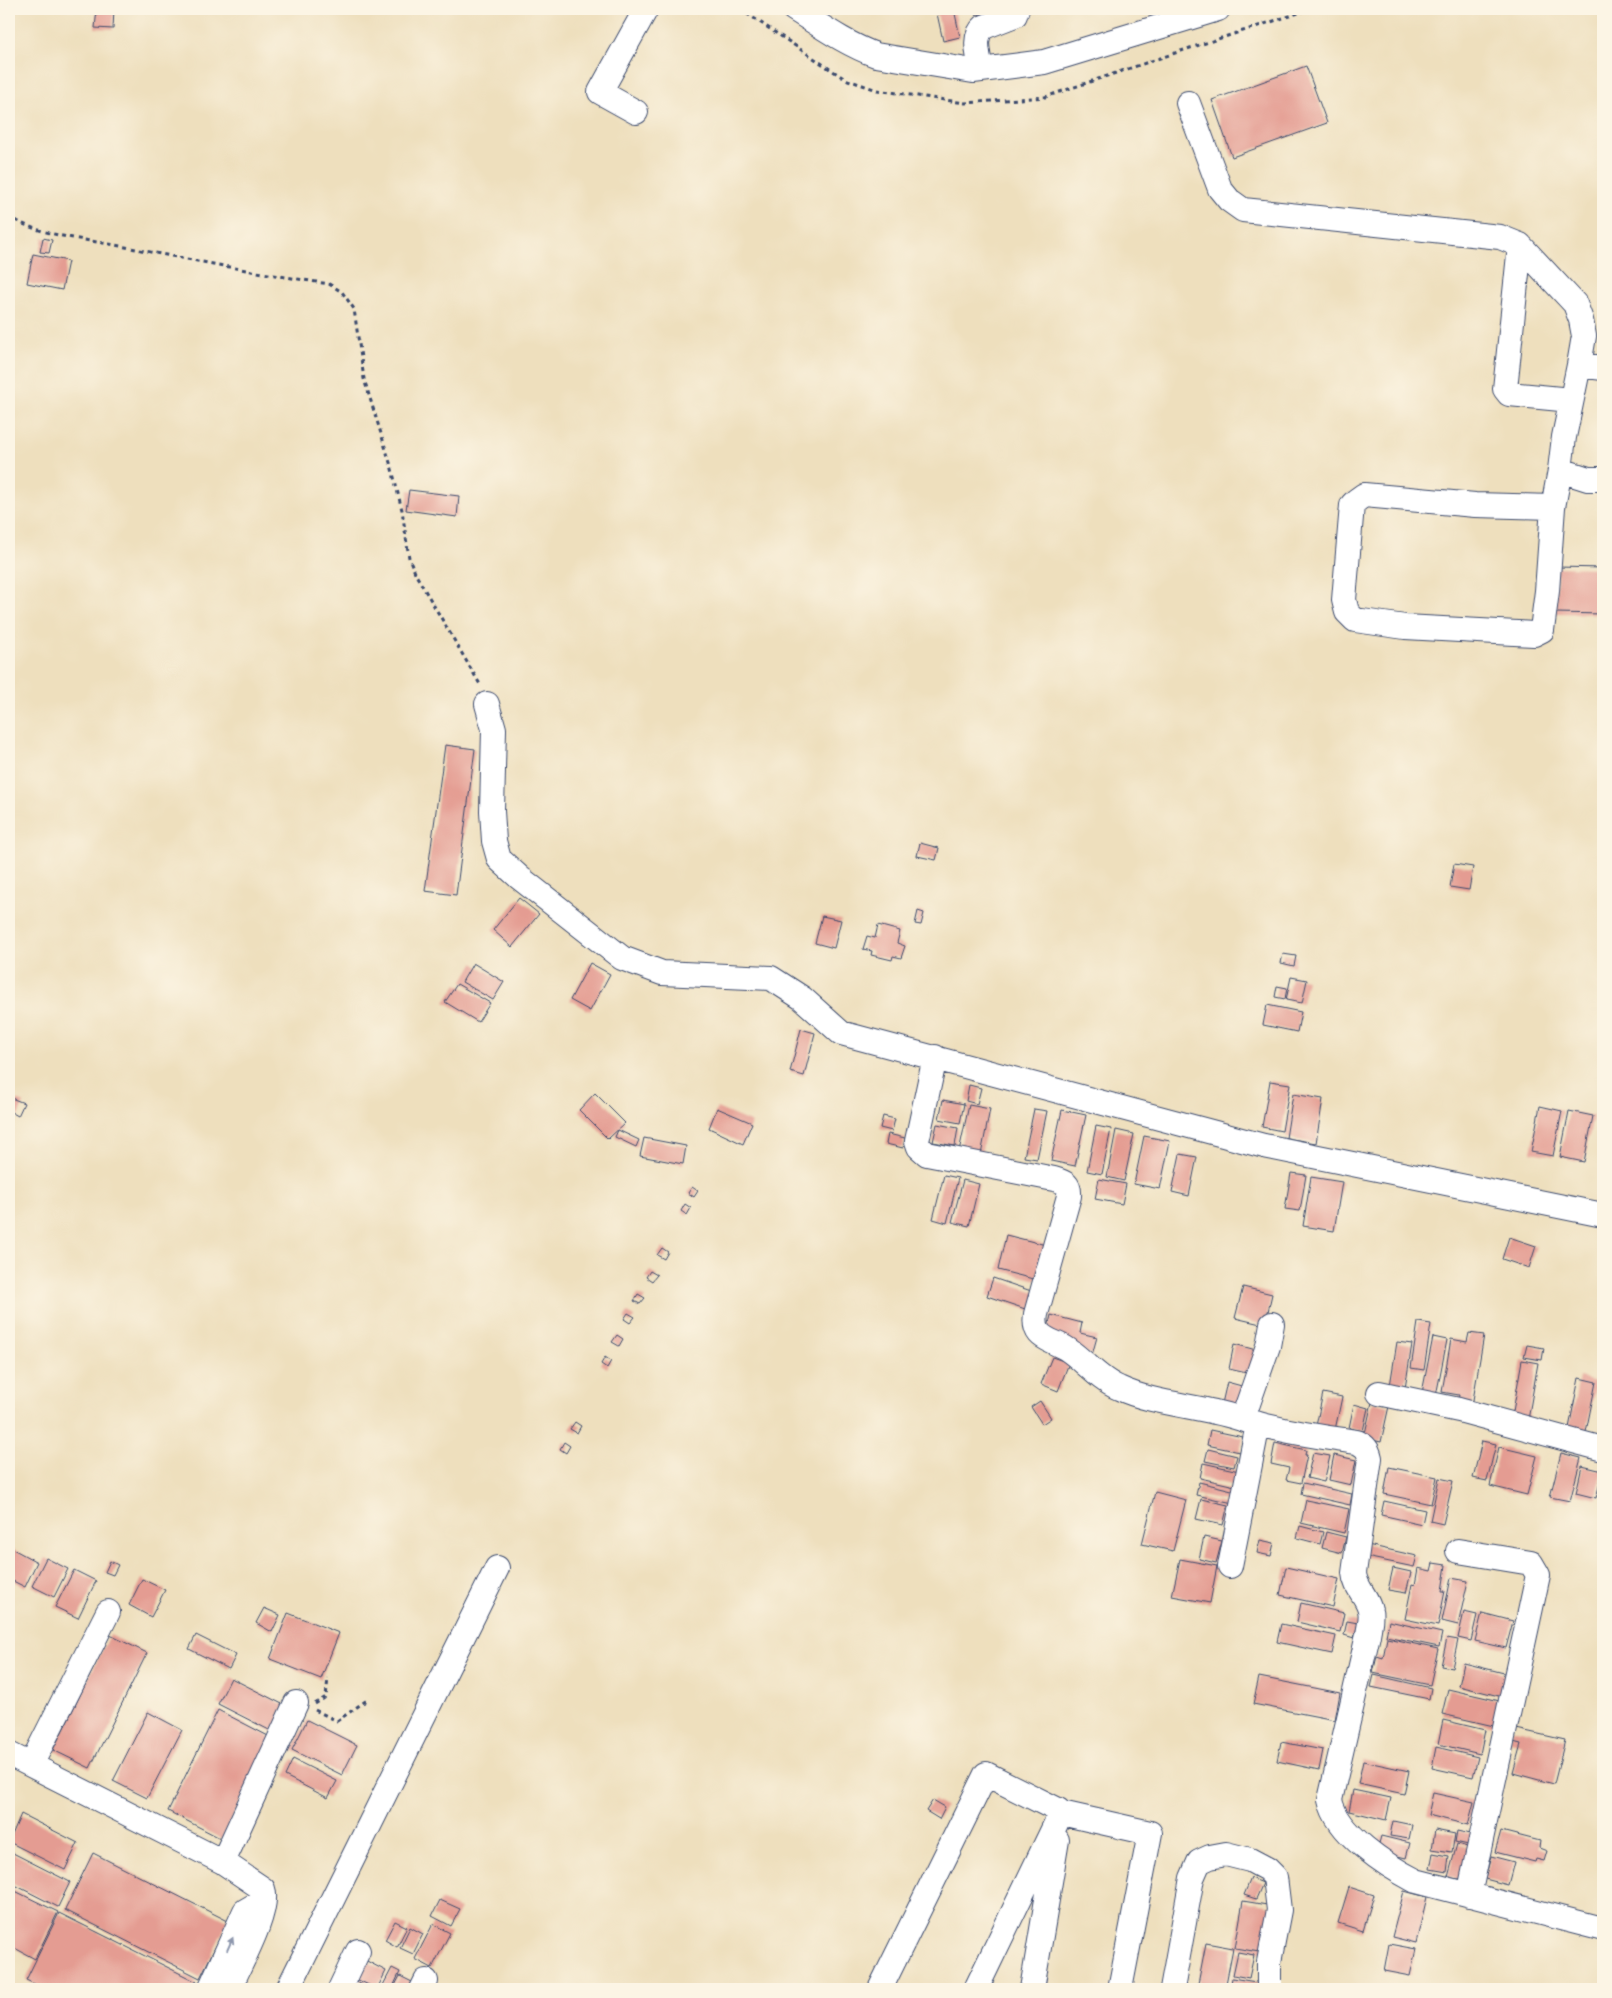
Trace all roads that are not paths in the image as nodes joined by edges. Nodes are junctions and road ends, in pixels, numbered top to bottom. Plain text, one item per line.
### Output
1 (646, 9) edge
2 (794, 9) edge
3 (1017, 9) edge
4 (1218, 9) edge
5 (981, 70) junction
6 (1188, 102) dead end
7 (636, 112) dead end
8 (1520, 245) junction
9 (1579, 365) junction
10 (1603, 368) edge
11 (1571, 400) junction
12 (1560, 470) junction
13 (1603, 480) edge
14 (1553, 507) junction
15 (488, 704) road end
16 (935, 1057) junction
17 (1603, 1215) edge
18 (1272, 1324) dead end
19 (1379, 1394) dead end
20 (1250, 1421) junction
21 (1603, 1449) edge
22 (1458, 1551) dead end
23 (1230, 1566) dead end
24 (497, 1568) dead end
25 (108, 1612) dead end
26 (303, 1705) road end
27 (9, 1754) edge
28 (31, 1765) junction
29 (1060, 1812) junction
30 (222, 1862) junction
31 (1469, 1895) junction
32 (264, 1900) junction
33 (1603, 1929) edge
34 (358, 1951) dead end
35 (210, 1989) edge
36 (228, 1989) edge
37 (288, 1989) edge
38 (340, 1989) edge
39 (880, 1989) edge
40 (976, 1989) edge
41 (1032, 1989) edge
42 (1120, 1989) edge
43 (1172, 1989) edge
44 (1270, 1989) edge

1 - 7 street
2 - 5 street
3 - 5 street
4 - 5 street
6 - 8 street
8 - 9 street
8 - 11 street
9 - 10 street
9 - 11 street
11 - 12 street
12 - 13 street
12 - 14 street
14 - 14 street
15 - 16 street
16 - 17 street
16 - 20 street
18 - 20 street
19 - 21 street
20 - 23 street
20 - 31 street
22 - 31 street
24 - 37 street
25 - 28 street
26 - 30 street
27 - 28 street
28 - 30 street
29 - 39 street
29 - 40 street
29 - 41 street
29 - 42 street
30 - 32 street
31 - 33 street
35 -> 32 street
32 - 36 street
34 - 38 street
43 - 44 street

